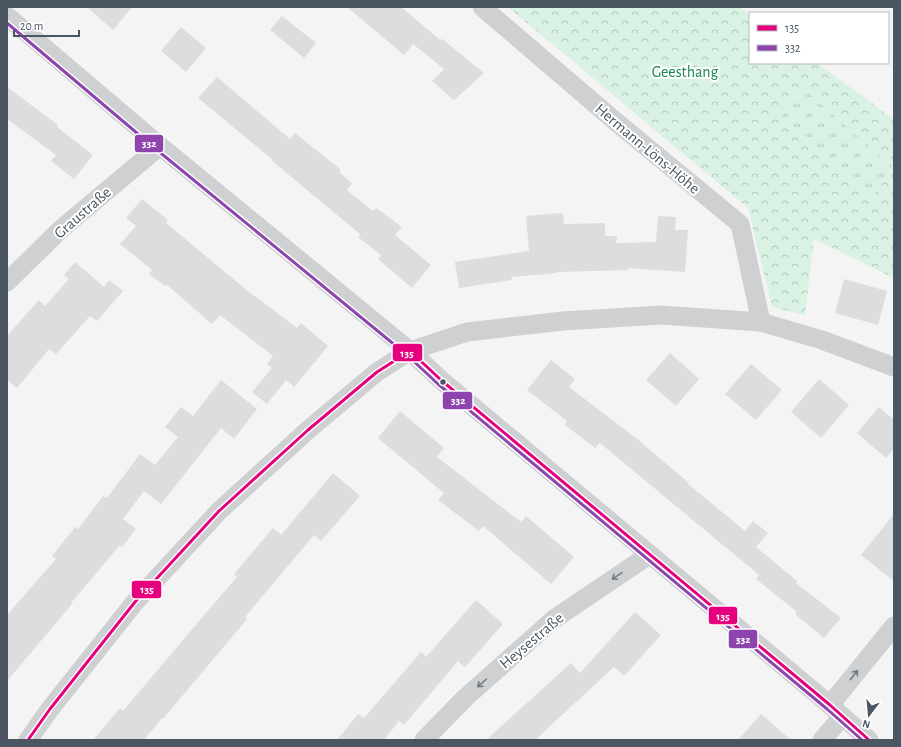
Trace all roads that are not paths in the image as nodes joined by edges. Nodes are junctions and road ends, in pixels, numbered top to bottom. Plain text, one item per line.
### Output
1 (482, 7) edge
2 (7, 16) edge
3 (160, 146) junction
4 (7, 282) edge
5 (761, 322) junction
6 (410, 351) junction
7 (894, 367) edge
8 (649, 555) junction
9 (894, 626) edge
10 (836, 711) junction
11 (28, 740) edge
12 (424, 740) edge
13 (822, 740) edge
14 (868, 740) edge

1 - 5 street, Hermann-Löns-Höhe
2 - 3 street
3 - 4 street, Graustraße
3 - 6 street
5 - 6 street
5 - 7 street
6 - 8 street
6 - 11 street
8 - 10 street
8 -> 12 street, Heysestraße
10 -> 9 street
10 - 13 street
10 - 14 street

